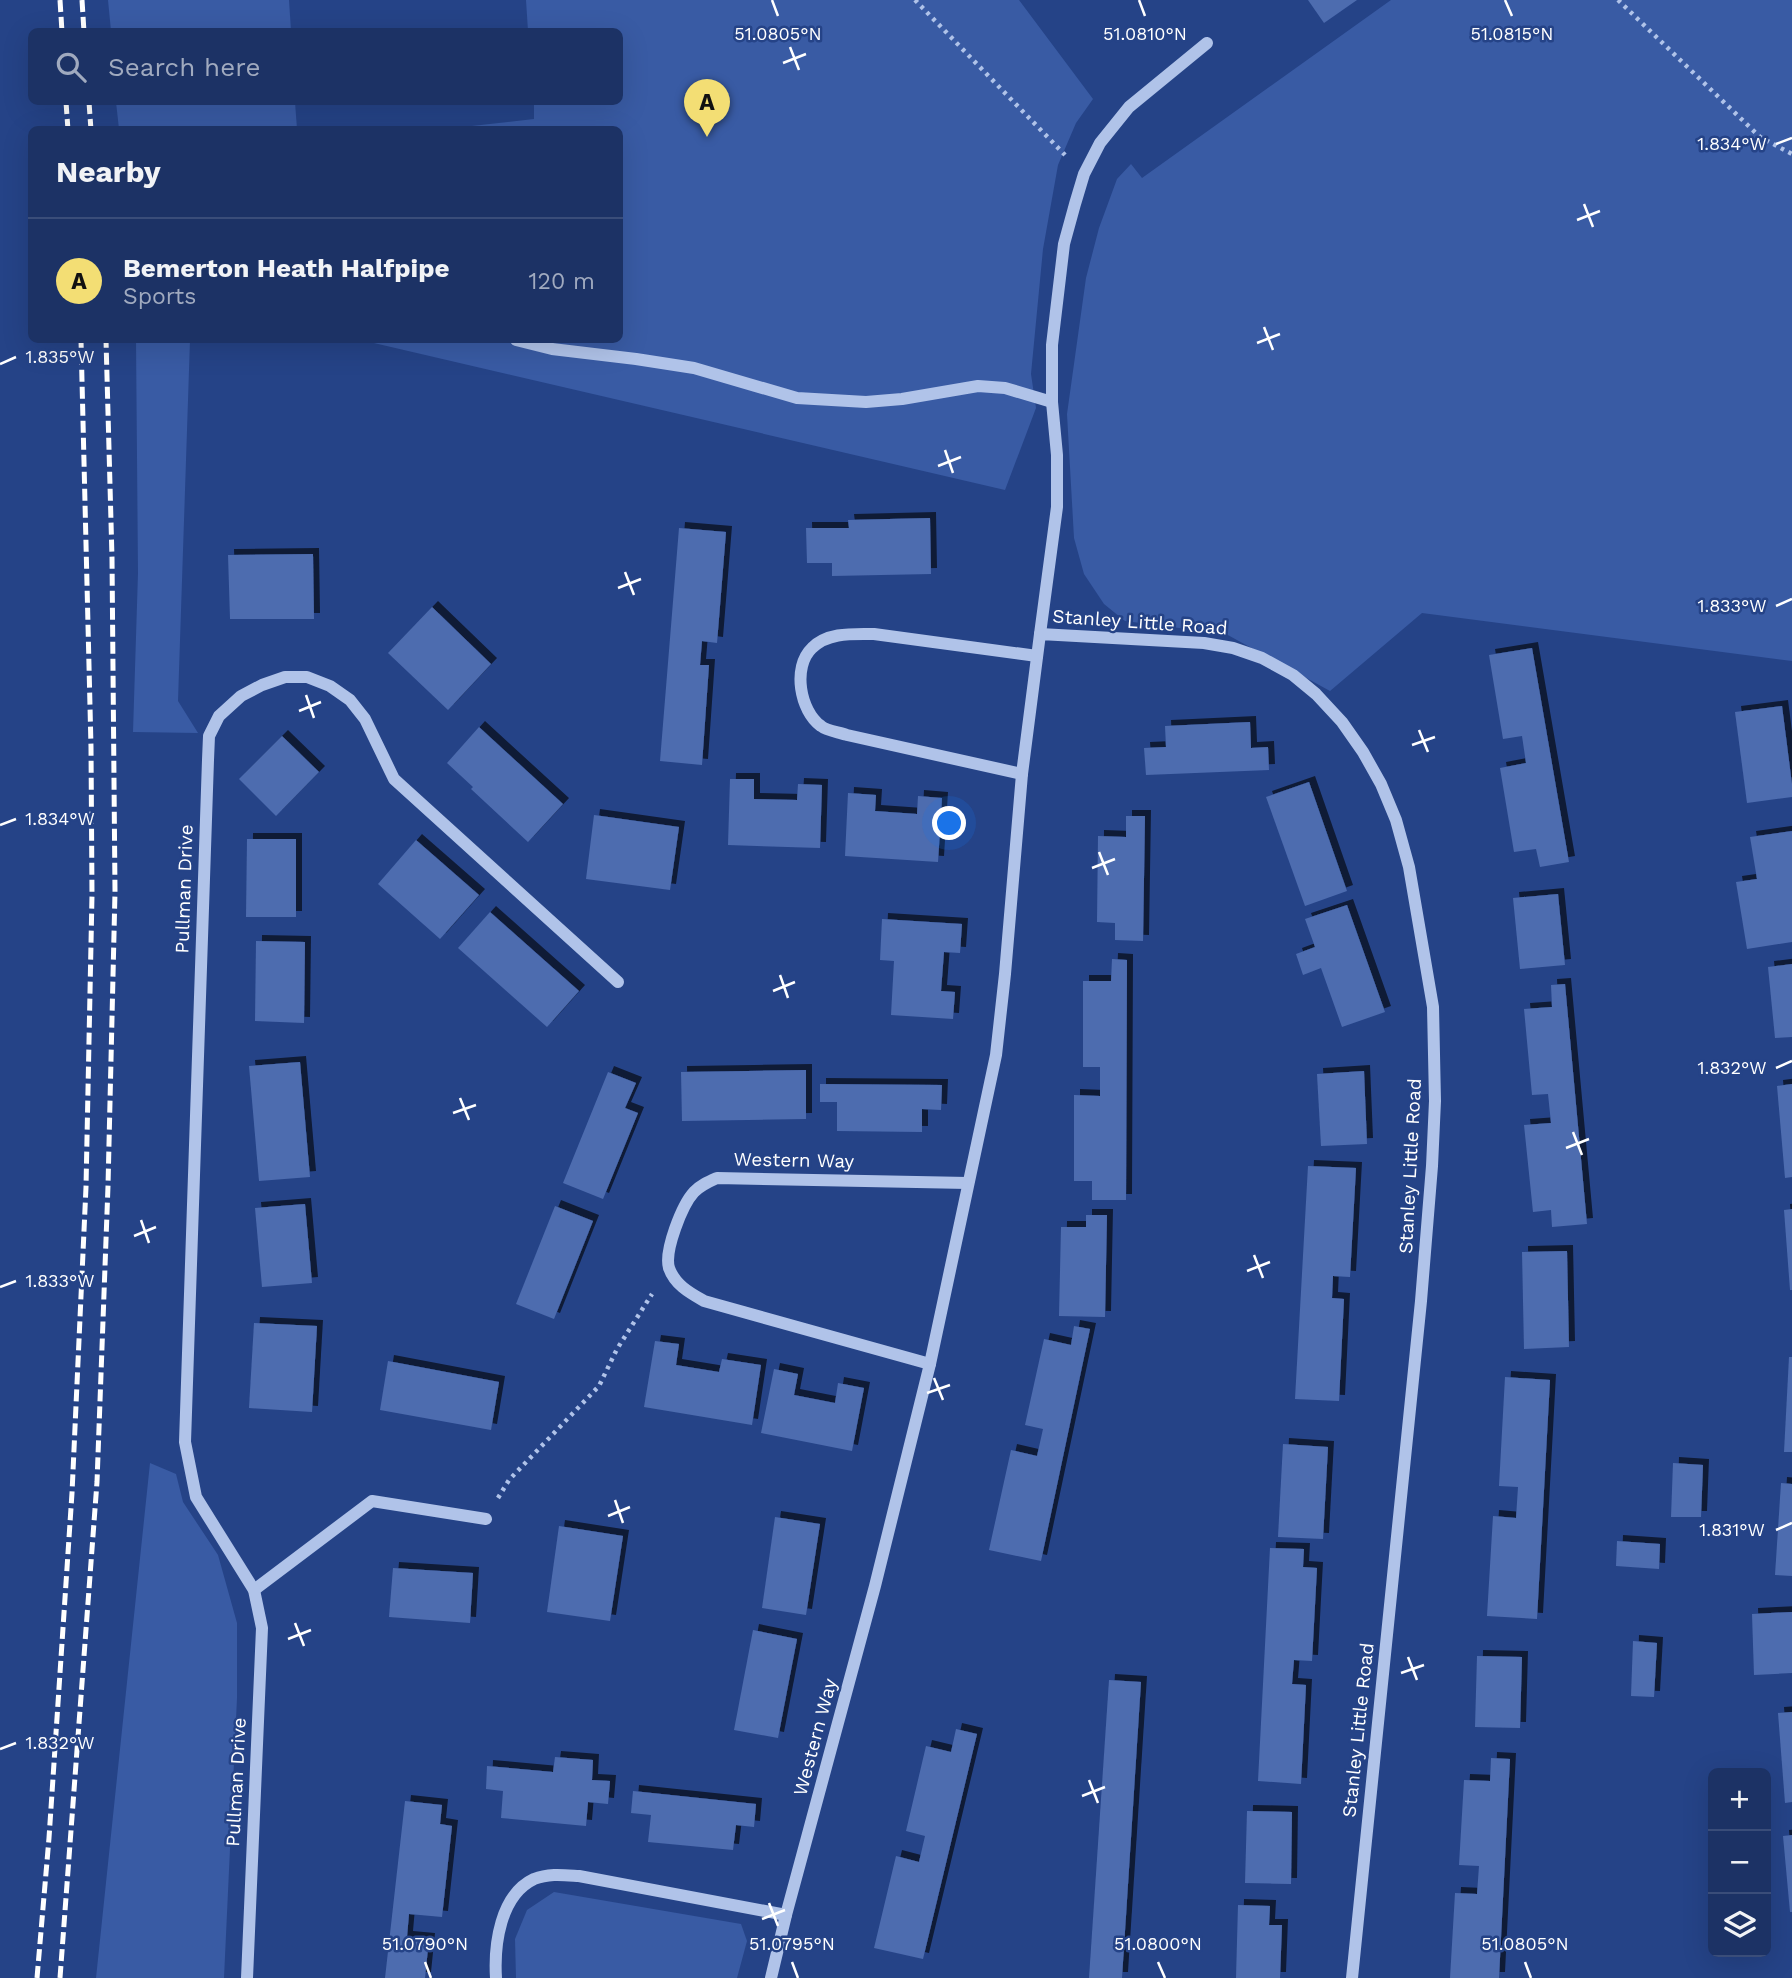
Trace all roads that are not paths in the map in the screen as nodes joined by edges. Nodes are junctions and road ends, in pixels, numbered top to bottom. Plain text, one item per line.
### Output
1 (1207, 43) dead end
2 (528, 343) edge
3 (1052, 402) junction
4 (1040, 634) junction
5 (1037, 656) junction
6 (1022, 774) junction
7 (618, 982) dead end
8 (968, 1183) junction
9 (930, 1364) junction
10 (486, 1519) road end
11 (254, 1590) junction
12 (786, 1915) junction
13 (247, 1978) edge
14 (496, 1978) edge
15 (771, 1978) edge
16 (1352, 1978) edge

1 - 3 street
2 - 3 street
3 - 4 street
4 - 5 street, Stanley Little Road
4 - 16 street, Stanley Little Road
5 - 6 street, Western Way
5 - 6 street
6 - 8 street, Western Way
7 - 11 street, Pullman Drive
8 - 9 street, Western Way
8 - 9 street, Western Way
9 - 12 street, Western Way
10 - 11 street
11 - 13 street, Pullman Drive
12 - 14 street
12 - 15 street, Western Way

